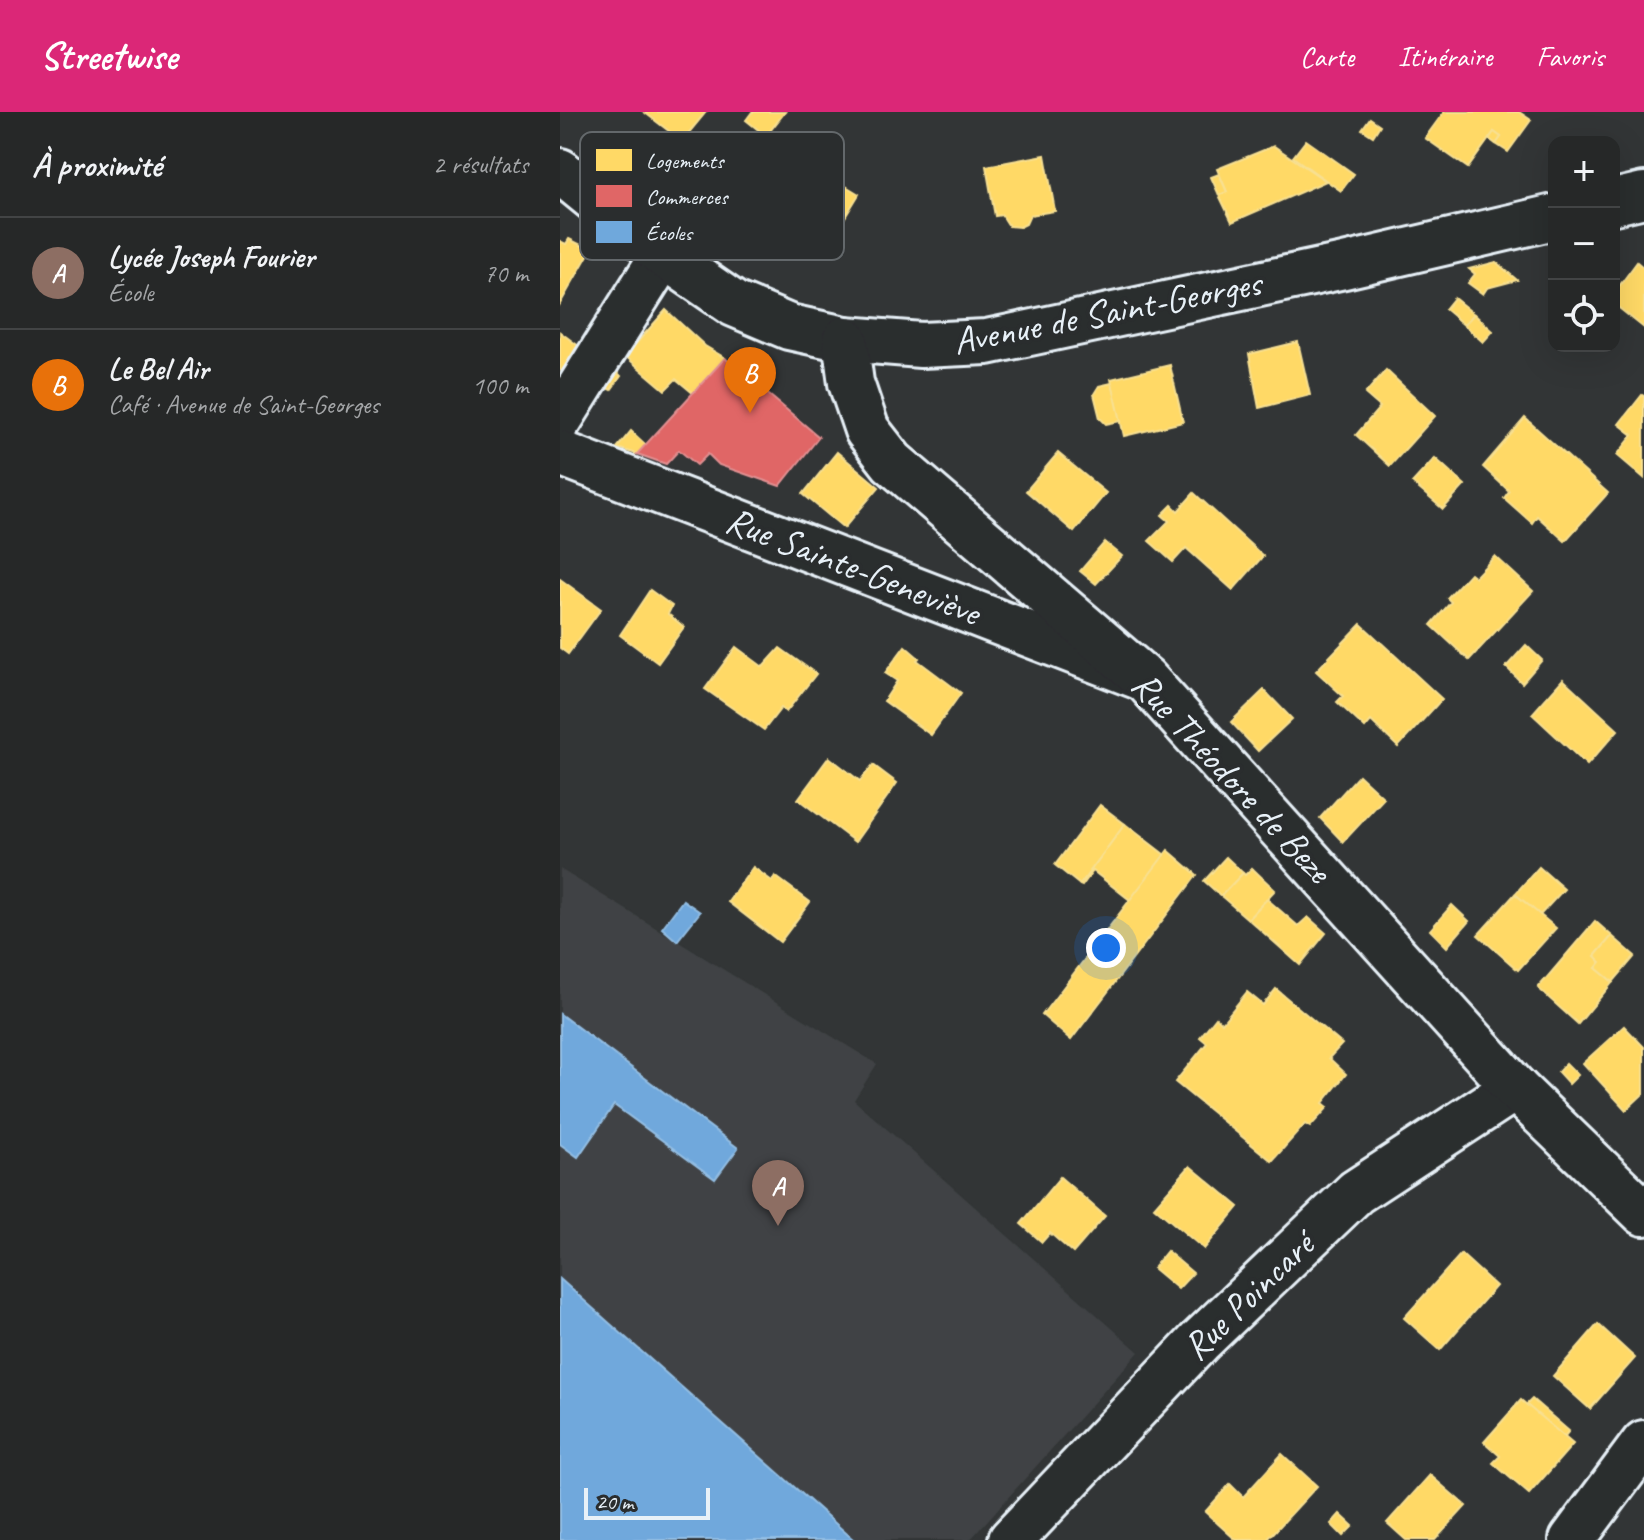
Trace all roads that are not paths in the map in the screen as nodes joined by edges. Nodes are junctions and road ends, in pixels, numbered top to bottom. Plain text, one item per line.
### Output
1 (560, 171) edge
2 (580, 187) edge
3 (1644, 195) edge
4 (1620, 201) edge
5 (1548, 218) edge
6 (660, 260) edge
7 (670, 260) edge
8 (845, 339) junction
9 (560, 419) edge
10 (560, 453) edge
11 (1145, 679) junction
12 (1515, 1088) junction
13 (1644, 1213) edge
14 (1644, 1443) edge
15 (1011, 1540) edge
16 (1572, 1540) edge

1 - 2 street, Avenue de Saint-Georges
3 - 4 street
5 - 8 street, Avenue de Saint-Georges
6 - 9 street
7 - 8 street, Avenue de Saint-Georges
8 - 11 street, Rue Théodore de Beze
10 - 11 street, Rue Sainte-Geneviève
11 - 12 street, Rue Théodore de Beze
12 - 13 street, Rue Théodore de Beze
12 - 15 street, Rue Poincaré
14 - 16 street

